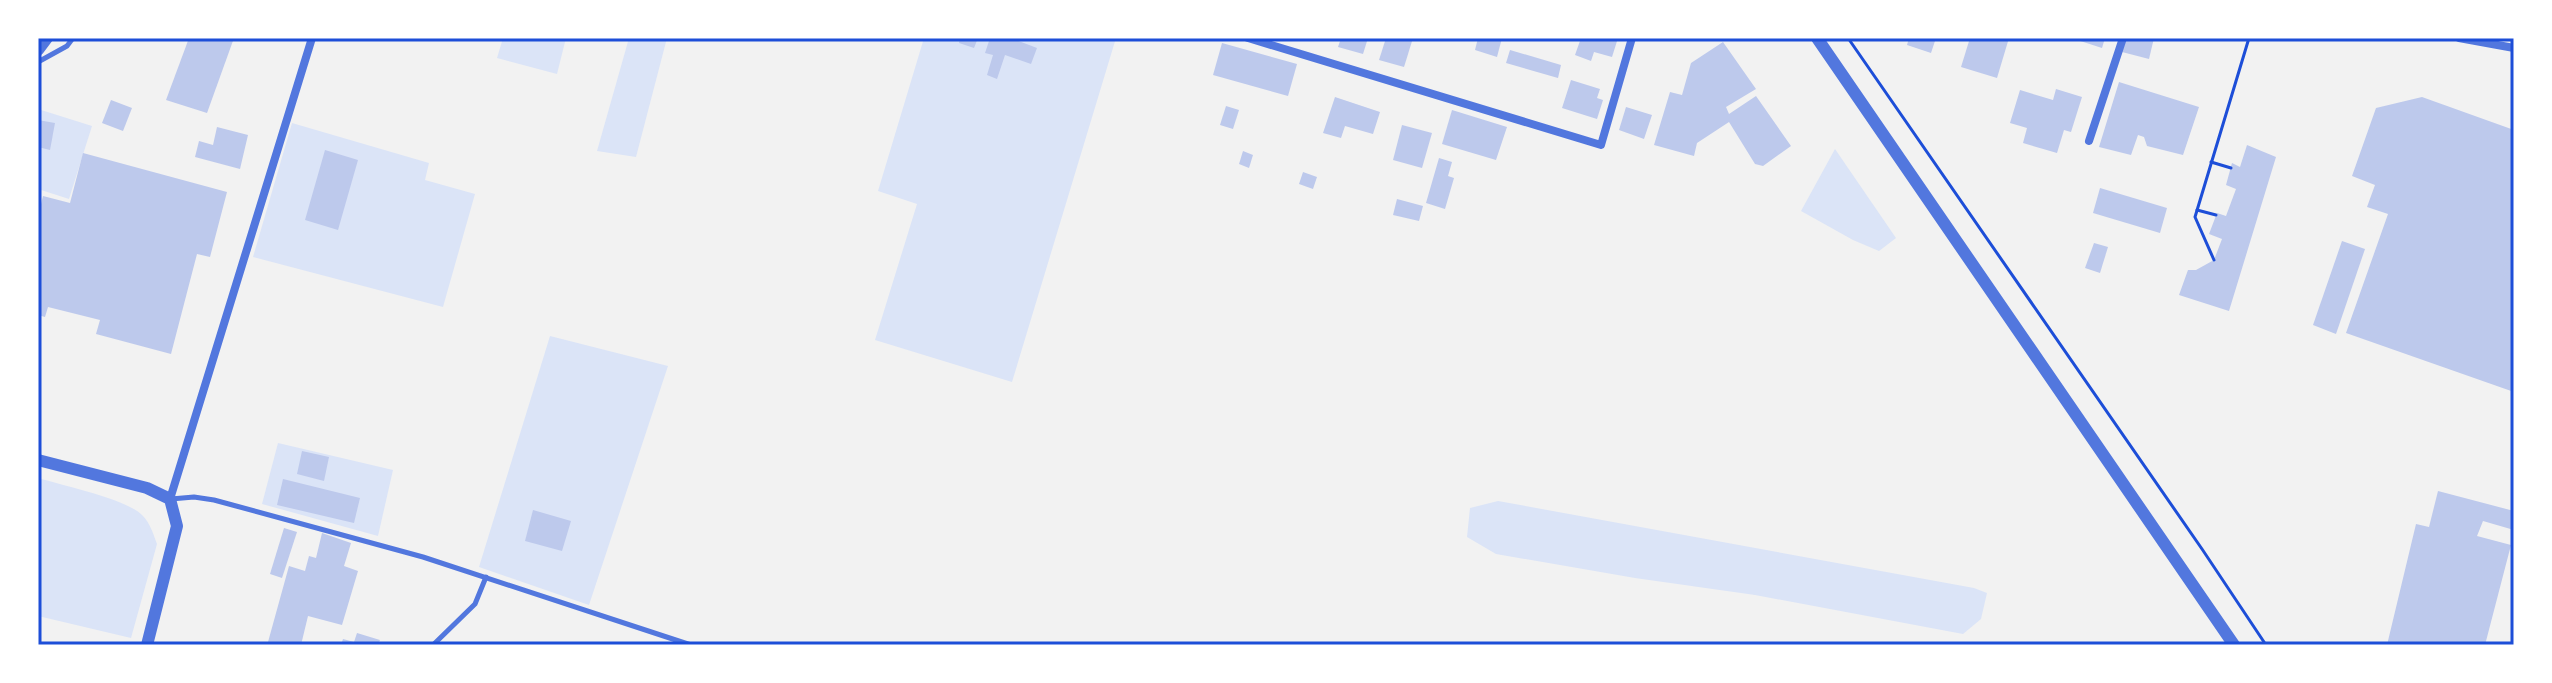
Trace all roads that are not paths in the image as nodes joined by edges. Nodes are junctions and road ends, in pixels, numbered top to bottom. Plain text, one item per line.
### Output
1 (47, 38) edge
2 (73, 38) edge
3 (312, 38) edge
4 (1248, 38) edge
5 (1632, 38) edge
6 (2123, 38) edge
7 (2459, 38) edge
8 (1821, 40) edge
9 (2514, 48) edge
10 (38, 50) edge
11 (38, 62) edge
12 (2089, 141) dead end
13 (38, 460) edge
14 (170, 499) junction
15 (486, 577) junction
16 (147, 645) edge
17 (433, 645) edge
18 (691, 645) edge
19 (2234, 645) edge

1 - 10 street
2 - 11 lane
3 - 14 street
4 - 5 street
6 - 12 street
7 - 9 street
8 - 19 street
13 - 14 street
14 - 15 lane
14 - 16 street
15 - 17 lane
15 - 18 lane

